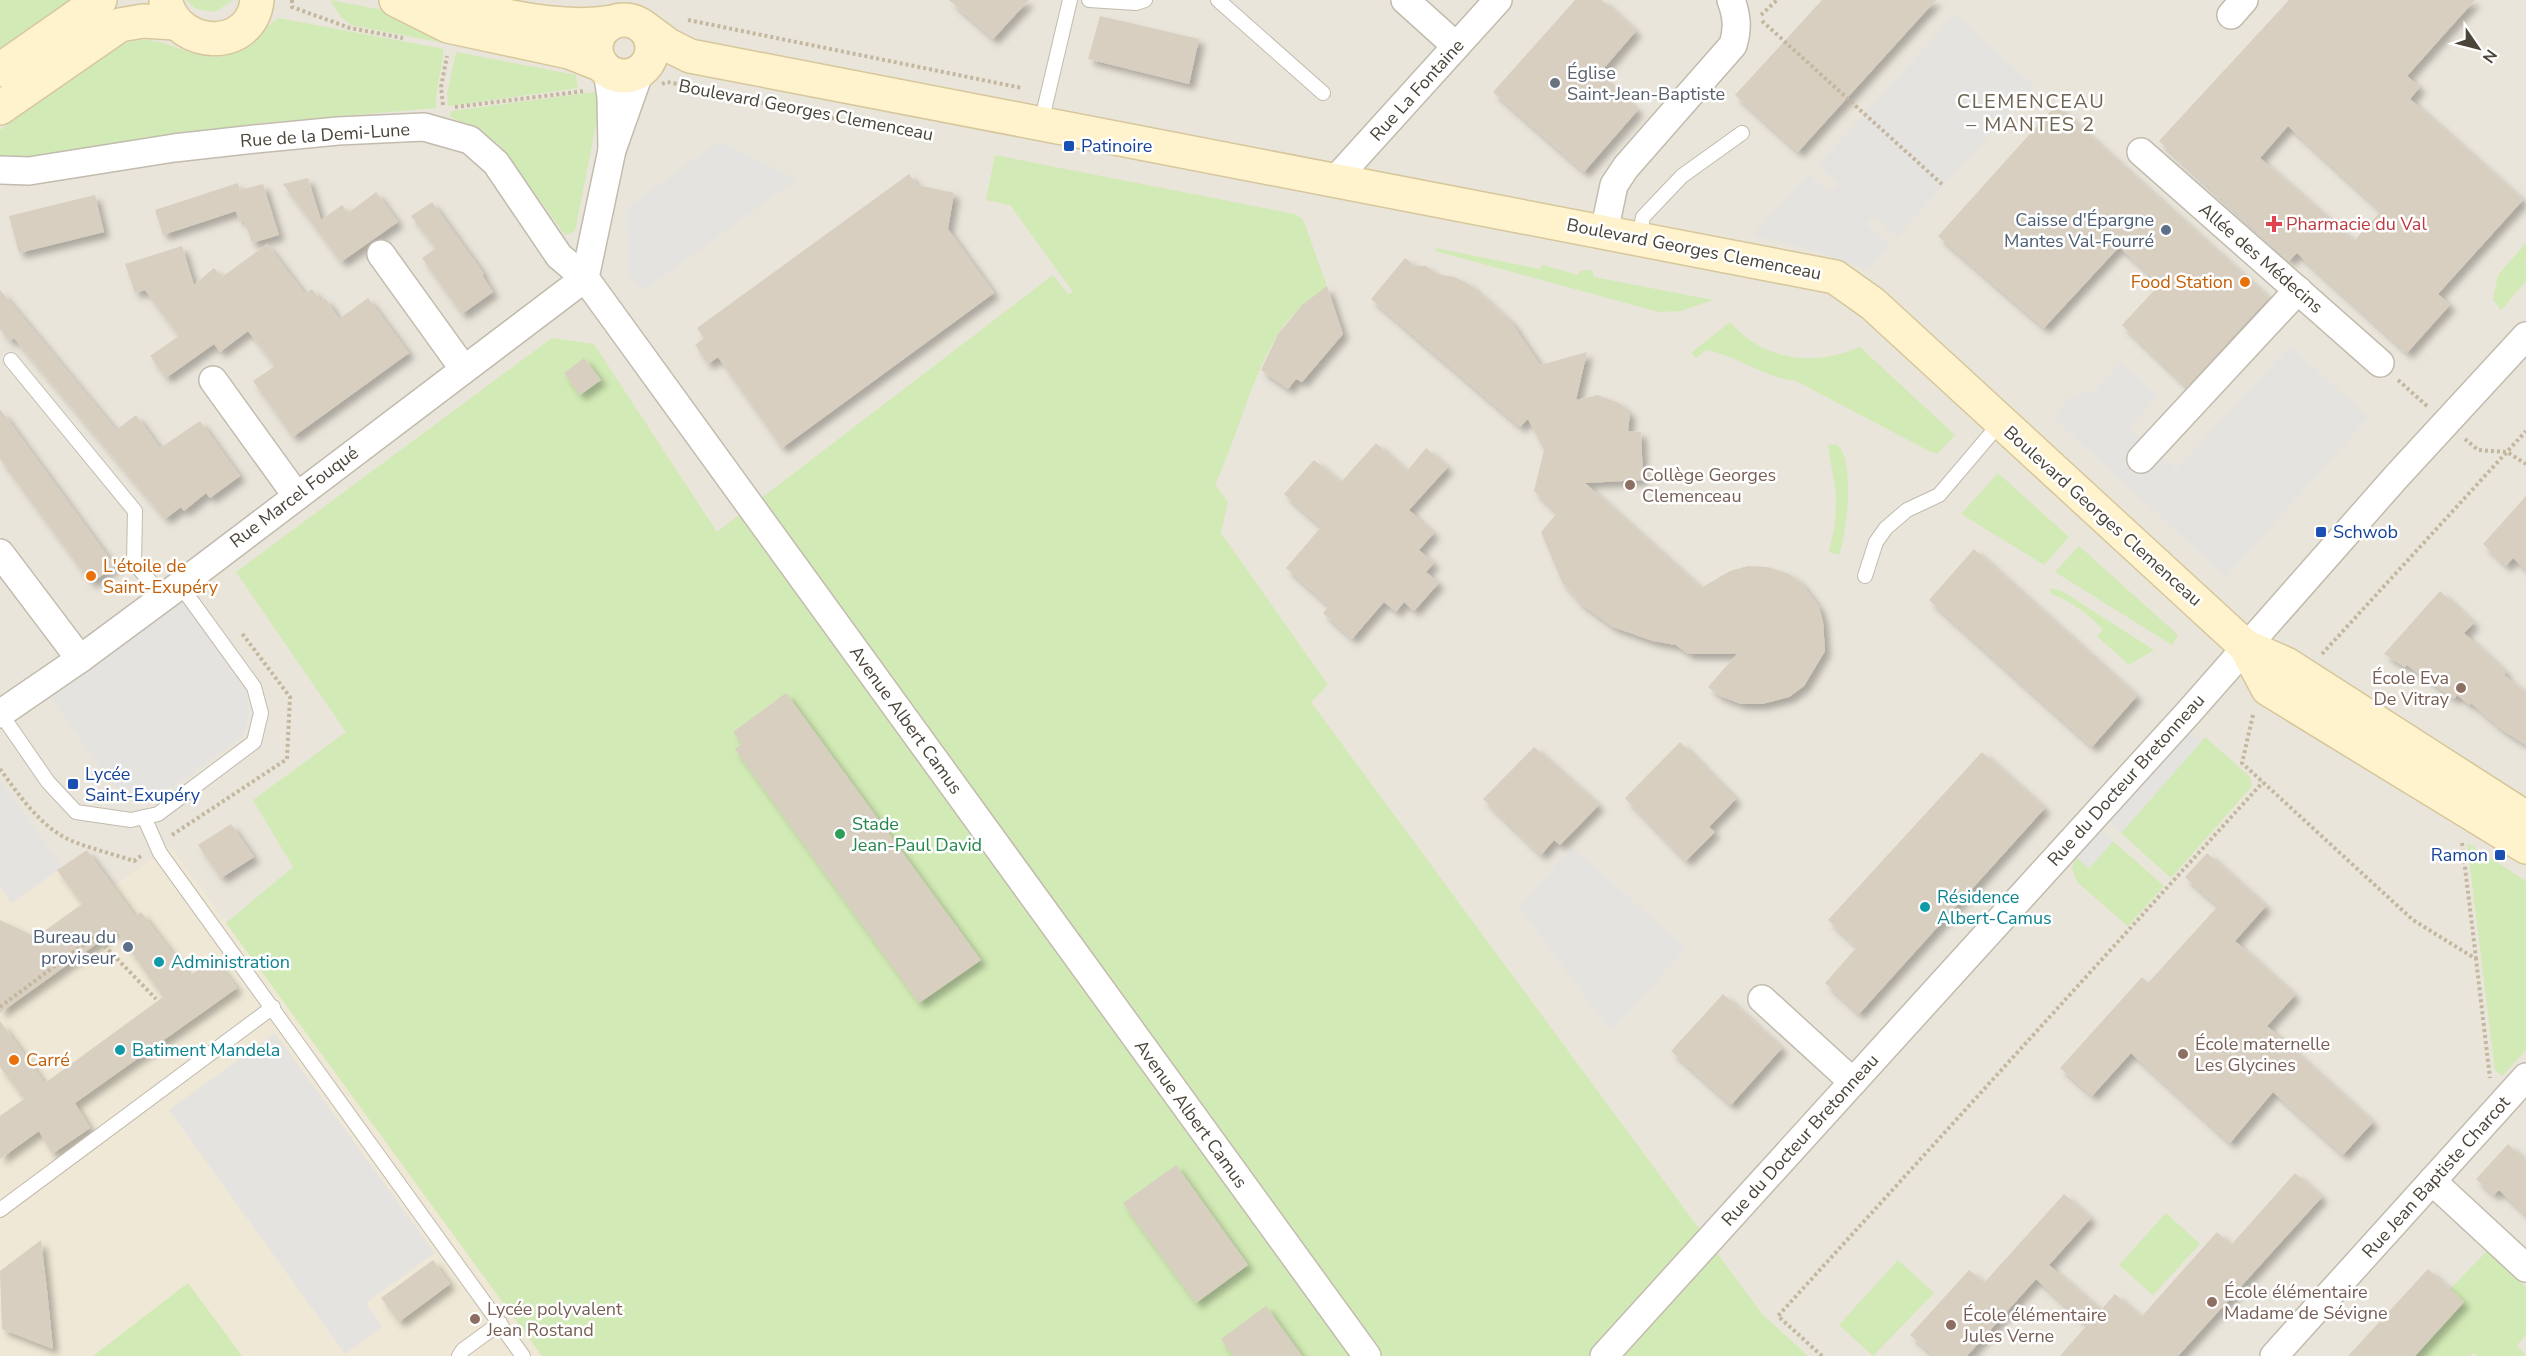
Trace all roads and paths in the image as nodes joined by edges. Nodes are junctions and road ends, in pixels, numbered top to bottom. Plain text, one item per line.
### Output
1 (100, 0) edge
2 (292, 0) edge
3 (396, 0) edge
4 (417, 0) edge
5 (1070, 0) edge
6 (1089, 0) edge
7 (1145, 0) edge
8 (1218, 0) edge
9 (1405, 0) edge
10 (1498, 0) edge
11 (1731, 0) edge
12 (490, 5) edge
13 (264, 6) edge
14 (170, 11) edge
15 (679, 14) dead end
16 (1758, 17) dead end
17 (627, 23) junction
18 (453, 27) junction
19 (405, 38) dead end
20 (1456, 46) junction
21 (0, 70) edge
22 (689, 71) junction
23 (618, 80) junction
24 (1323, 93) dead end
25 (733, 97) dead end
26 (0, 108) edge
27 (1044, 108) junction
28 (899, 129) dead end
29 (1742, 133) dead end
30 (2141, 153) dead end
31 (0, 170) edge
32 (1335, 180) junction
33 (1944, 186) dead end
34 (1604, 232) junction
35 (1639, 239) junction
36 (381, 254) dead end
37 (585, 278) junction
38 (2298, 290) junction
39 (2526, 336) edge
40 (11, 360) dead end
41 (2380, 363) dead end
42 (464, 368) junction
43 (213, 380) dead end
44 (2001, 422) junction
45 (2141, 459) dead end
46 (296, 495) junction
47 (0, 553) edge
48 (1865, 576) dead end
49 (172, 590) junction
50 (2245, 646) junction
51 (80, 659) junction
52 (0, 714) edge
53 (2263, 782) dead end
54 (144, 817) junction
55 (2478, 818) junction
56 (2526, 818) edge
57 (2526, 847) edge
58 (2476, 959) dead end
59 (156, 999) dead end
60 (1761, 999) dead end
61 (0, 1006) edge
62 (273, 1007) junction
63 (2526, 1077) edge
64 (1853, 1082) junction
65 (2432, 1181) junction
66 (0, 1210) edge
67 (2526, 1268) edge
68 (500, 1323) junction
69 (459, 1356) edge
70 (523, 1356) edge
71 (1367, 1356) edge
72 (1604, 1356) edge
73 (1822, 1356) edge
74 (2274, 1356) edge

1 - 21 main road
2 - 19 path
3 - 18 main road
4 - 12 main road
5 - 27 lane
6 - 7 lane
8 - 24 lane
9 - 20 street
10 - 20 street, Rue La Fontaine
11 - 34 street
12 - 17 main road
13 - 14 main road
14 - 26 main road
15 - 27 path
16 - 33 path
17 - 22 main road, Boulevard Georges Clemenceau
17 - 23 main road
17 - 23 main road
18 - 23 main road
18 - 23 path
20 - 32 street, Rue La Fontaine
22 - 23 path, Boulevard Georges Clemenceau
22 - 23 main road, Boulevard Georges Clemenceau
22 - 27 main road, Boulevard Georges Clemenceau
23 - 37 street
25 - 28 path, Boulevard Georges Clemenceau
27 - 32 main road, Boulevard Georges Clemenceau
29 - 35 lane
30 - 38 street, Allée des Médecins
31 - 37 street, Rue de la Demi-Lune
32 - 34 main road, Boulevard Georges Clemenceau
34 - 35 main road, Boulevard Georges Clemenceau
35 - 44 main road, Boulevard Georges Clemenceau
36 - 42 street
37 - 42 street, Rue Marcel Fouqué
37 - 71 street, Avenue Albert Camus
38 - 41 street, Allée des Médecins
38 - 45 street
39 - 50 street, Rue du Docteur Bretonneau
40 - 49 lane
42 - 46 street, Rue Marcel Fouqué
43 - 46 street
44 - 48 lane
44 - 50 main road, Boulevard Georges Clemenceau
46 - 49 street, Rue Marcel Fouqué
47 - 51 street
49 - 51 street, Rue Marcel Fouqué
49 - 54 lane
50 - 55 main road, Boulevard Georges Clemenceau
50 - 56 main road, Boulevard Georges Clemenceau
50 - 64 street, Rue du Docteur Bretonneau
51 - 52 street, Rue Marcel Fouqué
52 - 54 lane
53 - 73 path
54 - 62 lane
55 - 57 main road, Boulevard Georges Clemenceau
55 - 58 path
59 - 61 path
60 - 64 street
62 - 66 lane
62 - 68 lane
63 - 65 street, Rue Jean Baptiste Charcot
64 - 72 street, Rue du Docteur Bretonneau
65 - 67 street
65 - 74 street, Rue Jean Baptiste Charcot
68 - 69 lane
68 - 70 lane

